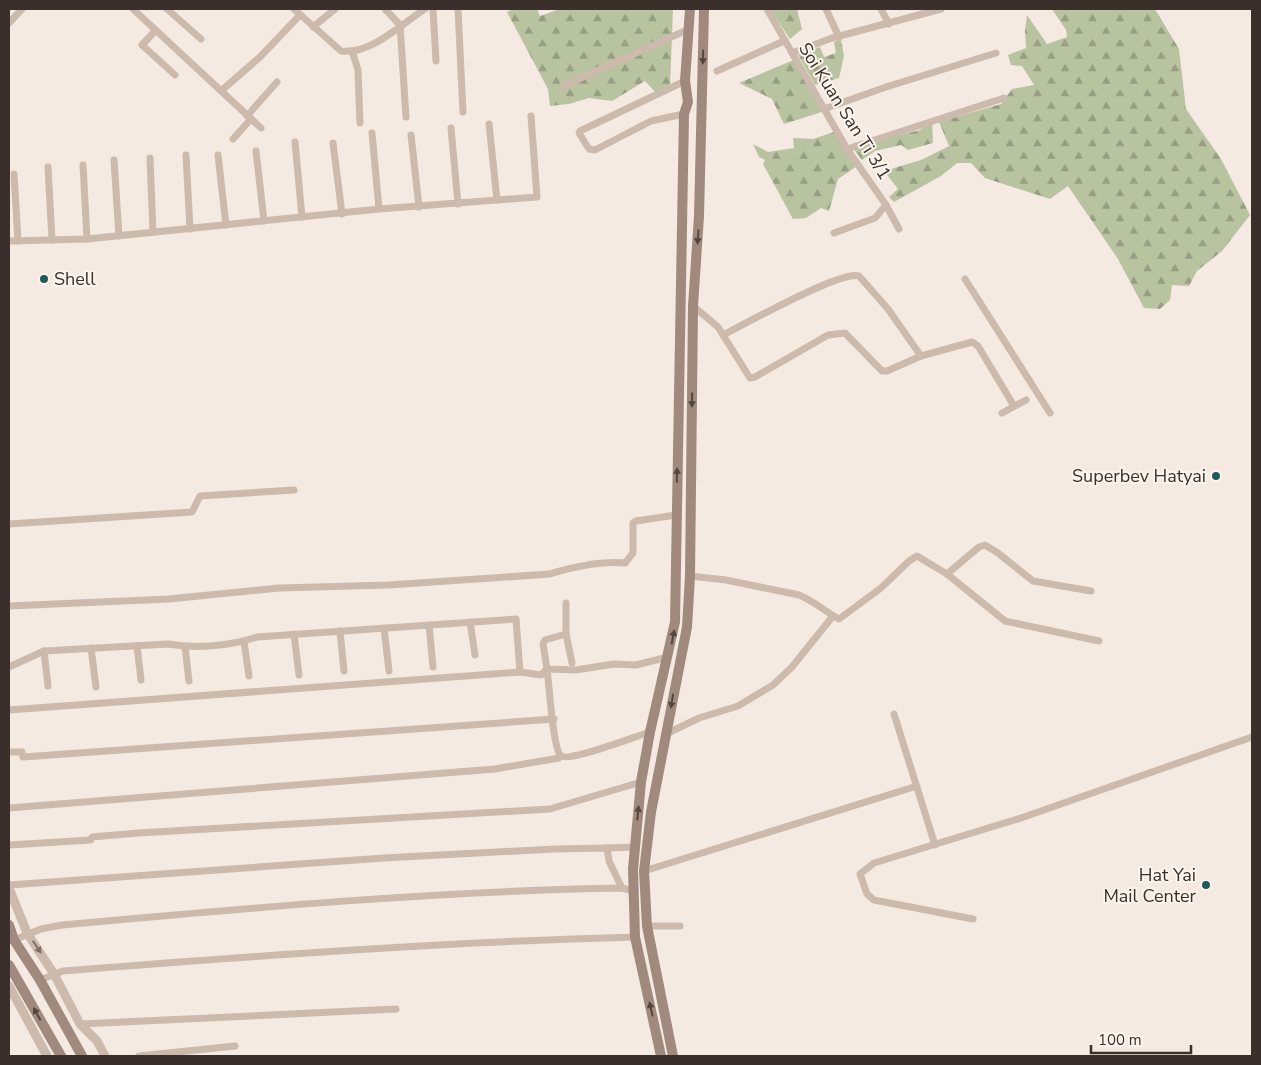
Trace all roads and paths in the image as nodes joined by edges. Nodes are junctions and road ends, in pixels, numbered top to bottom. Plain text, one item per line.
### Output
1 (22, 9) edge
2 (133, 9) edge
3 (167, 9) edge
4 (294, 9) edge
5 (335, 9) edge
6 (385, 9) edge
7 (425, 9) edge
8 (433, 9) edge
9 (458, 9) edge
10 (690, 9) edge
11 (704, 9) edge
12 (767, 9) edge
13 (826, 9) edge
14 (881, 9) edge
15 (941, 9) edge
16 (14, 12) edge
17 (300, 15) junction
18 (9, 23) edge
19 (889, 24) junction
20 (400, 25) junction
21 (313, 27) junction
22 (690, 29) junction
23 (156, 30) junction
24 (839, 36) junction
25 (201, 39) dead end
26 (784, 41) junction
27 (352, 51) junction
28 (792, 53) junction
29 (996, 54) dead end
30 (436, 61) dead end
31 (717, 70) dead end
32 (175, 75) dead end
33 (277, 82) dead end
34 (685, 82) junction
35 (563, 86) dead end
36 (220, 91) junction
37 (1004, 98) dead end
38 (824, 109) junction
39 (462, 112) dead end
40 (684, 114) junction
41 (531, 116) dead end
42 (406, 117) dead end
43 (249, 118) junction
44 (360, 122) dead end
45 (489, 124) dead end
46 (261, 128) dead end
47 (451, 128) dead end
48 (372, 133) dead end
49 (411, 135) dead end
50 (233, 139) dead end
51 (295, 142) dead end
52 (333, 143) dead end
53 (847, 149) junction
54 (256, 151) dead end
55 (186, 155) dead end
56 (218, 155) dead end
57 (150, 158) dead end
58 (114, 160) dead end
59 (82, 165) dead end
60 (48, 167) dead end
61 (14, 174) dead end
62 (497, 200) junction
63 (458, 204) junction
64 (886, 205) junction
65 (419, 207) junction
66 (379, 209) junction
67 (342, 214) junction
68 (683, 216) junction
69 (699, 216) junction
70 (302, 217) junction
71 (264, 221) junction
72 (226, 225) junction
73 (899, 228) dead end
74 (190, 229) junction
75 (154, 232) junction
76 (834, 233) dead end
77 (119, 236) junction
78 (86, 239) junction
79 (52, 240) junction
80 (9, 241) edge
81 (18, 241) junction
82 (965, 279) dead end
83 (693, 306) junction
84 (723, 335) junction
85 (921, 356) junction
86 (1026, 400) dead end
87 (1014, 406) junction
88 (1002, 413) dead end
89 (1050, 413) dead end
90 (294, 490) dead end
91 (676, 515) junction
92 (9, 524) edge
93 (947, 574) junction
94 (690, 576) junction
95 (1091, 591) dead end
96 (566, 603) dead end
97 (9, 606) edge
98 (833, 616) junction
99 (470, 622) junction
100 (429, 625) junction
101 (384, 628) junction
102 (340, 631) junction
103 (294, 634) junction
104 (566, 634) junction
105 (1099, 641) dead end
106 (244, 642) junction
107 (137, 646) junction
108 (91, 648) junction
109 (185, 648) junction
110 (44, 651) junction
111 (475, 655) dead end
112 (668, 657) junction
113 (572, 663) dead end
114 (433, 666) dead end
115 (9, 667) edge
116 (547, 669) junction
117 (344, 671) dead end
118 (389, 671) dead end
119 (520, 672) junction
120 (299, 675) dead end
121 (249, 676) dead end
122 (141, 680) dead end
123 (189, 680) dead end
124 (48, 686) dead end
125 (96, 687) dead end
126 (9, 710) edge
127 (894, 714) dead end
128 (554, 719) junction
129 (650, 732) junction
130 (666, 734) junction
131 (1252, 737) edge
132 (9, 752) edge
133 (560, 756) junction
134 (641, 782) junction
135 (917, 786) junction
136 (9, 808) edge
137 (9, 845) edge
138 (935, 845) junction
139 (635, 847) junction
140 (607, 848) junction
141 (644, 871) junction
142 (9, 886) edge
143 (627, 889) junction
144 (973, 919) dead end
145 (9, 925) edge
146 (647, 926) junction
147 (680, 926) dead end
148 (27, 933) junction
149 (636, 937) junction
150 (14, 940) junction
151 (9, 967) edge
152 (54, 974) junction
153 (40, 980) junction
154 (9, 986) edge
155 (396, 1009) dead end
156 (75, 1014) junction
157 (61, 1021) junction
158 (80, 1024) junction
159 (234, 1046) dead end
160 (47, 1056) edge
161 (61, 1056) edge
162 (82, 1056) edge
163 (105, 1056) edge
164 (139, 1056) edge
165 (661, 1056) edge
166 (673, 1056) edge

1 - 16 street
2 - 23 street
3 - 25 street
4 - 17 street
5 - 21 street
6 - 20 street
7 - 20 street
8 - 30 street
9 - 39 street
10 - 22 main road
11 -> 69 main road
12 - 26 street, Soi Kuan San Ti 3/1
13 - 24 street
14 - 19 street
15 - 19 street
16 - 18 street
17 - 21 street
17 - 36 street
19 - 24 street
20 - 27 street
20 - 42 street
21 - 27 street
22 - 34 main road
22 - 35 street
23 - 32 street
23 - 36 street
24 - 28 street
26 - 28 street, Soi Kuan San Ti 3/1
26 - 31 street
27 - 44 street
28 - 38 street, Soi Kuan San Ti 3/1
29 - 38 street
33 - 43 street
34 - 40 main road
34 - 40 street
36 - 43 street
37 - 53 street
38 - 53 street, Soi Kuan San Ti 3/1
40 - 68 main road
41 - 62 street
43 - 46 street
43 - 50 street
45 - 62 street
47 - 63 street
48 - 66 street
49 - 65 street
51 - 70 street
52 - 67 street
53 - 64 street, Soi Kuan San Ti 3/1
54 - 71 street
55 - 74 street
56 - 72 street
57 - 75 street
58 - 77 street
59 - 78 street
60 - 79 street
61 - 81 street
62 - 63 street
63 - 65 street
64 - 73 street, Soi Kuan San Ti 3/1
64 - 76 street
65 - 66 street
66 - 67 street
67 - 70 street
68 - 69 main road
91 -> 68 main road
69 -> 83 main road
70 - 71 street
71 - 72 street
72 - 74 street
74 - 75 street
75 - 77 street
77 - 78 street
78 - 79 street
79 - 81 street
80 - 81 street
82 - 89 street
83 - 84 street
83 -> 94 main road
84 - 85 street
84 - 85 street
85 - 87 street
86 - 87 street
87 - 88 street
90 - 92 street
91 - 97 street
112 -> 91 main road
93 - 95 street
93 - 98 street
93 - 105 street
94 - 98 street
94 -> 130 main road
96 - 104 street
98 - 130 street
99 - 100 street
99 - 111 street
99 - 119 street
100 - 101 street
100 - 114 street
101 - 102 street
101 - 118 street
102 - 103 street
102 - 117 street
103 - 106 street
103 - 120 street
104 - 113 street
104 - 116 street
106 - 109 street
106 - 121 street
107 - 108 street
107 - 109 street
107 - 122 street
108 - 110 street
108 - 125 street
109 - 123 street
110 - 115 street
110 - 124 street
112 - 116 street
112 - 129 main road
116 - 119 street
116 - 128 street
119 - 126 street
127 - 135 street
128 - 132 street
128 - 133 street
129 - 133 street
129 - 134 main road
130 - 141 main road
131 - 138 street
133 - 136 street
134 - 137 street
139 -> 134 main road
135 - 138 street
135 - 141 street
138 - 144 street
139 - 140 street
139 - 143 main road
140 - 142 street
140 - 143 street
141 - 146 main road
142 - 148 street
143 - 148 street
143 - 149 main road
145 - 150 main road
146 - 147 street
146 - 166 main road
148 - 150 street
148 -> 152 street
149 - 152 street
165 -> 149 main road
150 - 153 main road
161 -> 151 main road
152 - 153 street
152 - 156 street
153 - 157 main road
154 - 160 street
155 - 158 street
156 - 157 street
156 - 158 street
157 - 162 main road
158 - 163 street
159 - 164 street

